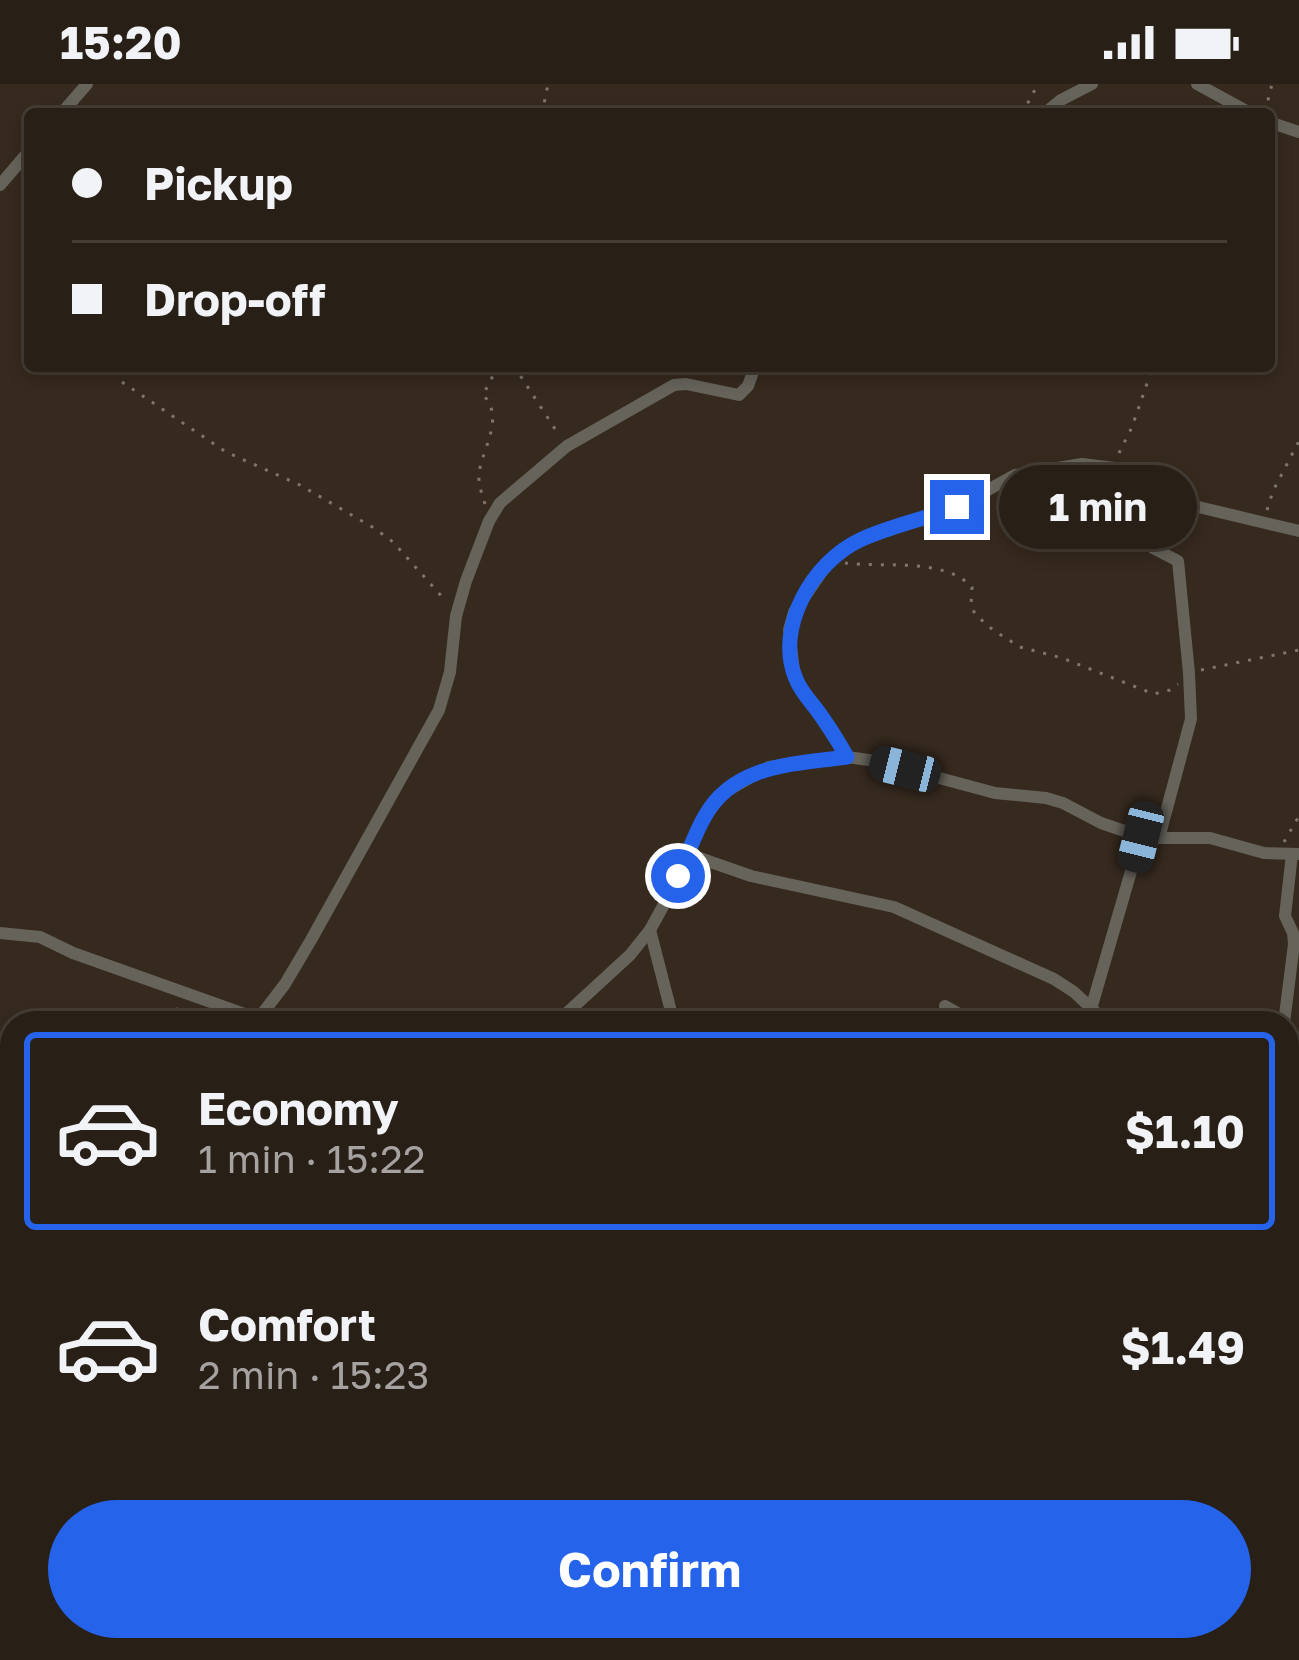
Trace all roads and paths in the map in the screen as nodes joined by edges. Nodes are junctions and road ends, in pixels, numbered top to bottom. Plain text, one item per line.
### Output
1 (87, 84) edge
2 (1092, 84) edge
3 (1197, 84) edge
4 (66, 108) edge
5 (1051, 108) edge
6 (1241, 108) edge
7 (24, 157) edge
8 (0, 185) edge
9 (495, 372) edge
10 (518, 372) edge
11 (753, 372) edge
12 (1152, 372) edge
13 (122, 382) dead end
14 (1299, 441) edge
15 (567, 446) junction
16 (1111, 466) junction
17 (1157, 488) junction
18 (1264, 520) junction
19 (489, 521) junction
20 (1299, 531) edge
21 (831, 562) junction
22 (456, 616) junction
23 (1299, 650) edge
24 (1189, 673) junction
25 (847, 757) junction
26 (1299, 815) edge
27 (1141, 837) junction
28 (1160, 838) junction
29 (688, 854) junction
30 (1277, 854) junction
31 (1296, 854) edge
32 (650, 930) junction
33 (0, 933) edge
34 (200, 998) junction
35 (945, 1006) dead end
36 (1091, 1009) junction
37 (177, 1011) edge
38 (238, 1011) edge
39 (270, 1011) edge
40 (569, 1011) edge
41 (671, 1011) edge
42 (954, 1011) edge
43 (1093, 1011) edge
44 (1286, 1011) edge

1 - 4 street
2 - 5 street
3 - 6 street
7 - 8 street
9 - 19 path
10 - 15 path
11 - 15 street
12 - 16 path
13 - 22 path
14 - 18 path
15 - 19 street
16 - 17 street
16 - 21 street
17 - 18 street
17 - 24 street
18 - 20 street
19 - 22 street
21 - 24 path
21 - 25 street
22 - 39 street
23 - 24 path
24 - 28 street
25 - 27 street
25 - 29 street
26 - 30 path
27 - 28 street
27 - 36 street
28 - 30 street
29 - 32 street
29 - 36 street
30 - 31 street
31 - 44 street
32 - 40 street
32 - 41 street
33 - 34 street
34 - 37 path
34 - 38 street
35 - 42 street
36 - 43 street

